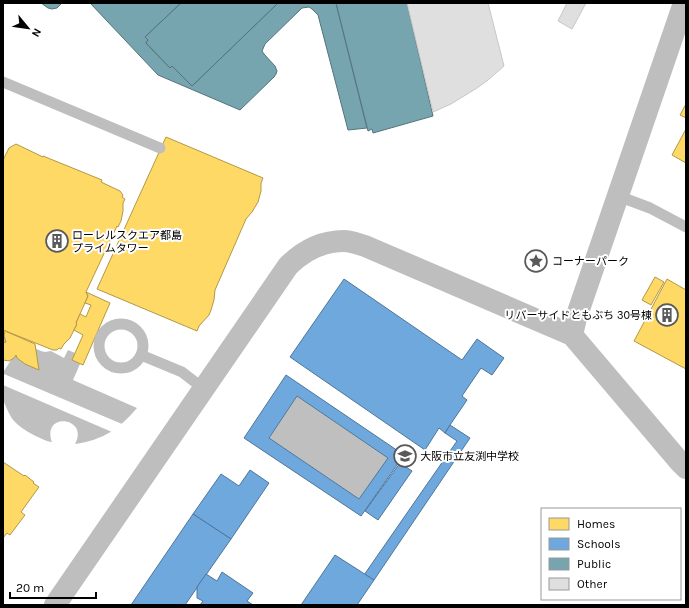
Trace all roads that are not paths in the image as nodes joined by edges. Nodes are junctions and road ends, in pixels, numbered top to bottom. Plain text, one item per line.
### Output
1 (684, 3) edge
2 (3, 82) edge
3 (160, 148) dead end
4 (618, 196) junction
5 (686, 227) edge
6 (572, 335) junction
7 (141, 355) junction
8 (204, 389) junction
9 (686, 468) edge
10 (55, 605) edge

1 - 4 street
2 - 3 lane
4 - 5 lane
4 - 6 street
6 - 8 street
6 - 9 street
7 - 7 lane
7 - 8 lane
8 - 10 street

